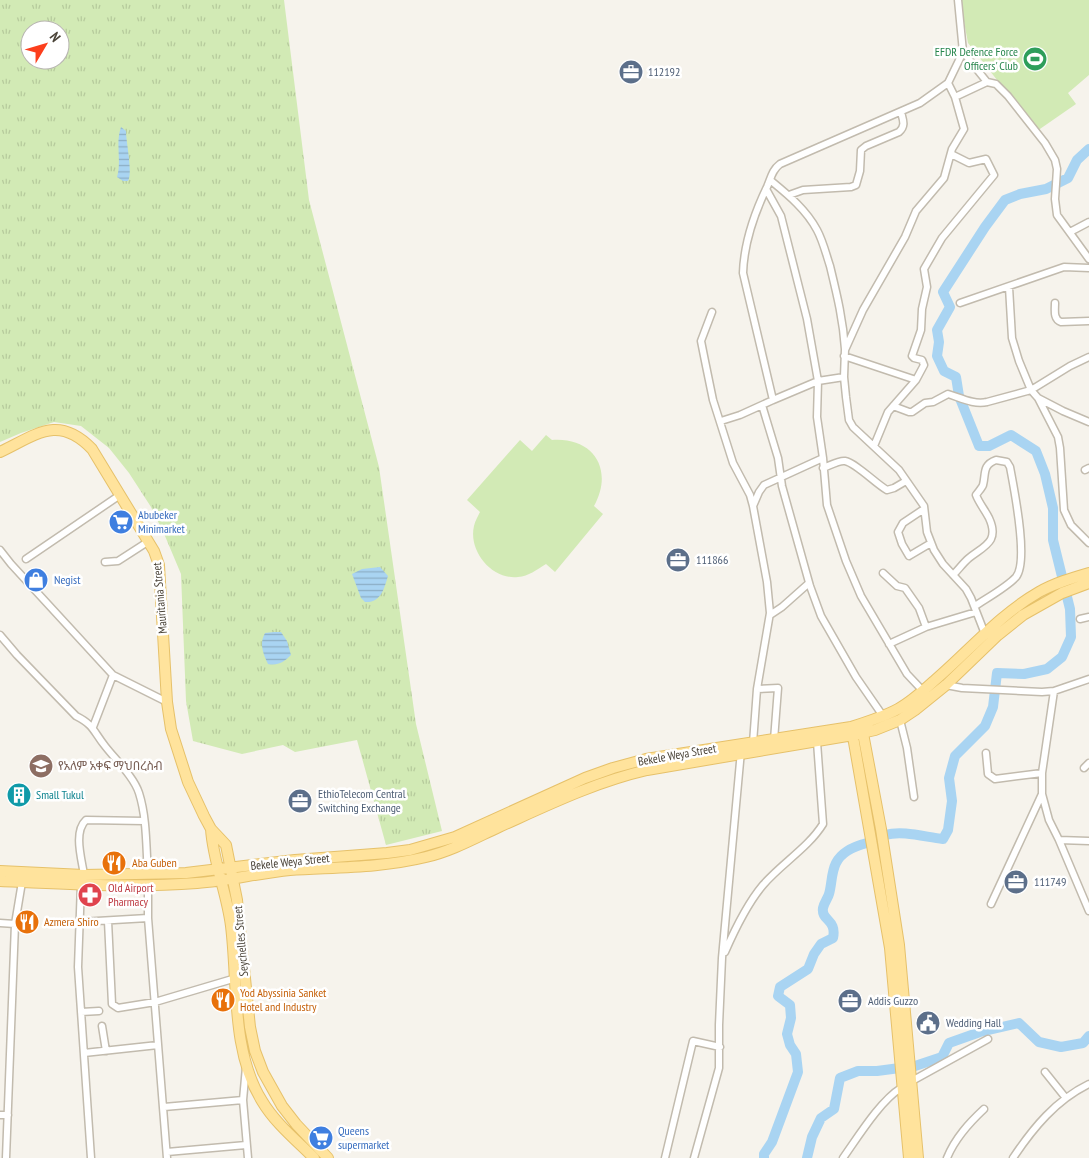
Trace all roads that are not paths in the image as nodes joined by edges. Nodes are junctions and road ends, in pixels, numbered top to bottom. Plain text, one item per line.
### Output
1 (958, 0) edge
2 (963, 52) junction
3 (987, 82) junction
4 (948, 83) junction
5 (955, 97) junction
6 (901, 112) junction
7 (951, 154) junction
8 (770, 180) junction
9 (766, 189) junction
10 (789, 196) junction
11 (1089, 222) edge
12 (1070, 232) junction
13 (1089, 259) edge
14 (1089, 268) edge
15 (1009, 287) junction
16 (960, 303) dead end
17 (1055, 303) dead end
18 (712, 312) dead end
19 (1089, 321) edge
20 (845, 353) junction
21 (1089, 357) edge
22 (844, 377) junction
23 (916, 380) junction
24 (818, 381) junction
25 (1031, 390) junction
26 (1038, 398) junction
27 (773, 400) junction
28 (762, 405) junction
29 (893, 406) junction
30 (721, 421) junction
31 (1089, 422) edge
32 (874, 446) junction
33 (0, 452) edge
34 (823, 458) junction
35 (823, 468) junction
36 (780, 477) junction
37 (906, 481) junction
38 (120, 495) junction
39 (753, 506) junction
40 (924, 509) junction
41 (148, 541) junction
42 (931, 543) junction
43 (1089, 543) edge
44 (0, 550) edge
45 (26, 559) dead end
46 (104, 562) dead end
47 (883, 573) dead end
48 (1089, 573) edge
49 (953, 575) junction
50 (809, 583) junction
51 (1089, 583) edge
52 (1063, 587) junction
53 (976, 609) junction
54 (770, 615) junction
55 (1089, 617) edge
56 (1080, 619) dead end
57 (926, 627) junction
58 (985, 634) junction
59 (0, 635) edge
60 (889, 644) junction
61 (113, 675) junction
62 (1089, 679) edge
63 (946, 685) junction
64 (757, 688) junction
65 (923, 691) junction
66 (1054, 691) junction
67 (167, 702) junction
68 (882, 716) junction
69 (900, 720) junction
70 (93, 727) junction
71 (857, 730) junction
72 (875, 730) junction
73 (836, 738) junction
74 (774, 740) junction
75 (817, 742) junction
76 (753, 743) junction
77 (741, 750) junction
78 (862, 751) junction
79 (986, 753) dead end
80 (646, 765) junction
81 (1042, 773) junction
82 (1042, 794) junction
83 (914, 798) dead end
84 (144, 821) junction
85 (211, 829) junction
86 (1059, 840) junction
87 (1089, 841) edge
88 (231, 868) junction
89 (219, 869) junction
90 (0, 871) edge
91 (83, 879) junction
92 (148, 879) junction
93 (234, 879) junction
94 (0, 881) edge
95 (222, 881) junction
96 (22, 882) junction
97 (991, 904) dead end
98 (1089, 911) edge
99 (148, 918) junction
100 (108, 921) junction
101 (80, 922) junction
102 (0, 923) edge
103 (15, 924) junction
104 (722, 958) junction
105 (236, 978) junction
106 (156, 1002) junction
107 (99, 1011) dead end
108 (81, 1012) junction
109 (102, 1026) dead end
110 (988, 1039) dead end
111 (158, 1045) junction
112 (720, 1048) junction
113 (106, 1051) junction
114 (84, 1053) junction
115 (904, 1064) junction
116 (246, 1067) junction
117 (1045, 1072) dead end
118 (1089, 1084) edge
119 (906, 1085) junction
120 (1065, 1097) junction
121 (242, 1100) junction
122 (164, 1107) junction
123 (984, 1109) dead end
124 (0, 1115) edge
125 (8, 1115) junction
126 (246, 1145) junction
127 (3, 1148) edge
128 (167, 1155) edge
129 (6, 1158) edge
130 (91, 1158) edge
131 (248, 1158) edge
132 (314, 1158) edge
133 (328, 1158) edge
134 (666, 1158) edge
135 (694, 1158) edge
136 (843, 1158) edge
137 (909, 1158) edge
138 (918, 1158) edge
139 (947, 1158) edge
140 (1013, 1158) edge

1 - 2 street
2 - 3 street
2 - 4 street
3 - 5 street
3 - 12 street
4 - 5 street
4 - 6 street
5 - 7 street
6 - 8 street
6 - 10 street
7 - 20 street
7 - 23 street
8 - 9 street
8 - 10 street
9 - 24 street
9 - 27 street
10 - 20 street
11 - 12 street
12 - 13 street
14 - 15 street
15 - 16 street
15 - 25 street
17 - 19 street
18 - 30 street
20 - 22 street
20 - 23 street
21 - 25 street
22 - 24 street
22 - 32 street
23 - 29 street
24 - 27 street
24 - 34 street
25 - 26 street
25 - 29 street
26 - 31 street
26 - 43 street
27 - 28 street
28 - 30 street
28 - 36 street
29 - 32 street
30 - 39 street
32 - 37 street
33 - 38 main road, Mauritania Street
34 - 35 street
34 - 36 street
35 - 37 street
35 - 60 street
36 - 39 street
36 - 50 street
37 - 40 street
38 - 41 main road, Mauritania Street
38 - 45 street
39 - 54 street
40 - 42 street
40 - 42 street
41 - 46 street
41 - 67 main road, Mauritania Street
42 - 49 street
44 - 61 street
47 - 57 street
48 - 52 main road, Bekele Weya Street
49 - 53 street
49 - 53 street
50 - 54 street
50 - 68 street
51 - 52 main road
52 - 58 main road, Bekele Weya Street
52 - 63 main road
53 - 57 street
53 - 58 street
54 - 64 street
55 - 56 street
57 - 60 street
58 - 65 main road, Bekele Weya Street
59 - 70 street
60 - 65 street
61 - 67 street
61 - 70 street
62 - 66 street
63 - 66 street
63 - 69 main road
64 - 74 street
64 - 76 street
65 - 68 main road, Bekele Weya Street
66 - 81 street
67 - 85 main road, Mauritania Street
68 - 71 main road, Bekele Weya Street
69 - 72 main road
69 - 83 street
70 - 84 street
71 - 72 main road
71 - 73 main road
71 - 74 main road, Bekele Weya Street
71 - 78 main road
72 - 78 main road
73 - 75 main road
73 - 78 main road
74 - 76 main road, Bekele Weya Street
75 - 77 main road
75 - 104 street
76 - 77 main road, Bekele Weya Street
77 - 80 main road, Bekele Weya Street
77 - 104 street
78 - 115 main road
78 - 115 main road
79 - 81 street
80 - 88 main road, Bekele Weya Street
80 - 93 main road
81 - 82 street
82 - 86 street
82 - 97 street
84 - 91 street
84 - 92 street
85 - 88 main road, Mauritania Street
85 - 89 main road, Mauritania Street
86 - 87 street
86 - 98 street
88 - 89 main road, Bekele Weya Street
88 - 93 main road, Seychelles Street
89 - 92 main road, Bekele Weya Street
89 - 95 main road, Seychelles Street
90 - 91 main road
91 - 92 main road
91 - 96 main road
91 - 101 street
92 - 95 main road
92 - 99 street
93 - 95 main road
93 - 133 main road, Seychelles Street
94 - 96 main road
95 - 105 main road, Seychelles Street
96 - 103 street
99 - 100 street
99 - 106 street
100 - 101 street
100 - 106 street
101 - 108 street
102 - 103 street
103 - 125 street
104 - 112 street
105 - 106 street
105 - 116 main road, Seychelles Street
106 - 111 street
107 - 108 street
108 - 114 street
109 - 113 street
110 - 119 street
111 - 113 street
111 - 122 street
112 - 134 street
112 - 135 street
113 - 114 street
114 - 130 street
115 - 119 main road
116 - 121 street
116 - 132 main road, Seychelles Street
117 - 120 street
118 - 120 street
119 - 136 street
119 - 137 main road
119 - 138 main road
120 - 140 street
121 - 122 street
121 - 126 street
122 - 128 street
123 - 139 street
124 - 125 street
125 - 127 street
126 - 128 street
126 - 131 street
127 - 129 street

